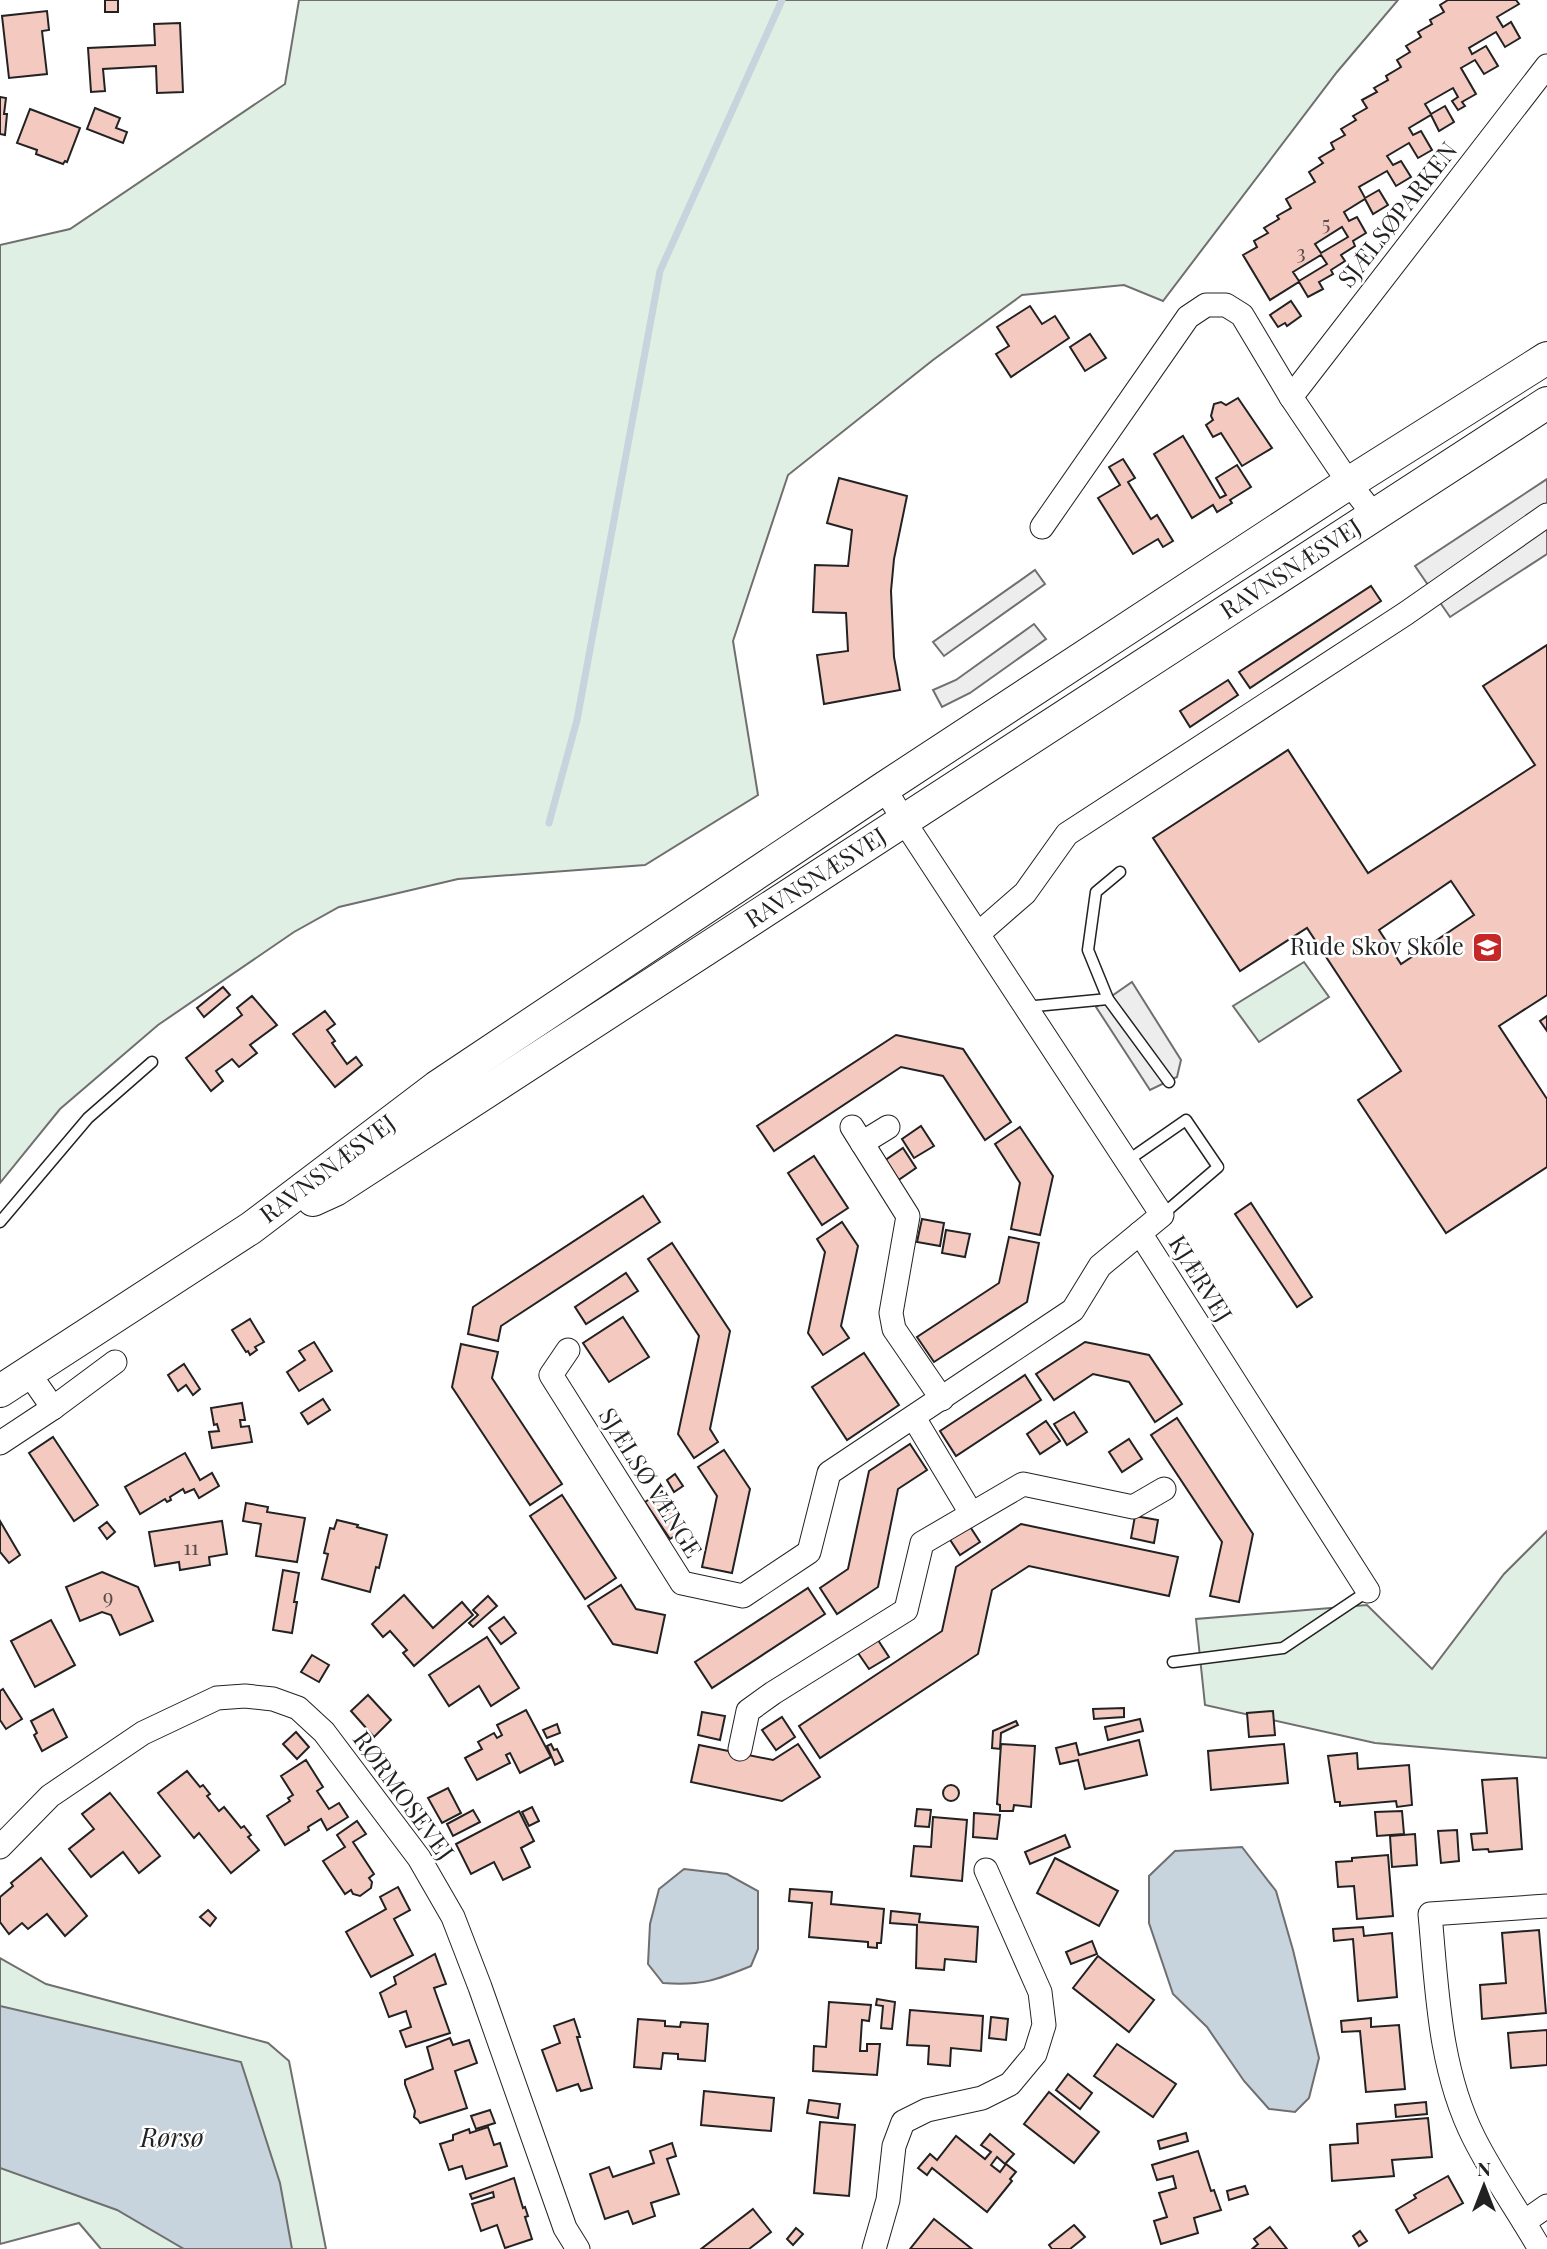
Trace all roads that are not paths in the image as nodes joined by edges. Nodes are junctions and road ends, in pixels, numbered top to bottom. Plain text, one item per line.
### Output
1 (1547, 66) edge
2 (1547, 358) edge
3 (1291, 397) junction
4 (1547, 403) edge
5 (1349, 482) junction
6 (1374, 515) junction
7 (1547, 515) edge
8 (1042, 527) dead end
9 (884, 788) junction
10 (904, 822) junction
11 (1120, 872) dead end
12 (978, 934) junction
13 (1108, 999) junction
14 (1025, 1007) junction
15 (152, 1062) dead end
16 (1169, 1082) dead end
17 (888, 1127) dead end
18 (1127, 1162) junction
19 (1162, 1215) junction
20 (0, 1222) edge
21 (251, 1227) junction
22 (1140, 1233) junction
23 (568, 1350) dead end
24 (115, 1362) dead end
25 (29, 1372) junction
26 (0, 1391) edge
27 (942, 1399) junction
28 (53, 1408) junction
29 (914, 1418) junction
30 (0, 1443) edge
31 (1164, 1489) dead end
32 (971, 1513) junction
33 (1368, 1591) joint
34 (1173, 1662) dead end
35 (740, 1749) dead end
36 (0, 1847) edge
37 (986, 1870) dead end
38 (1547, 1906) edge
39 (1547, 2206) edge
40 (1524, 2222) junction
41 (578, 2249) edge
42 (874, 2249) edge
43 (1540, 2249) edge

1 - 3 street, SJÆLSØPARKEN
2 - 5 main road, RAVNSNÆSVEJ
3 - 5 street, RAVNSNÆSVEJ
3 - 8 street, RAVNSNÆSVEJ
4 - 6 main road, RAVNSNÆSVEJ
5 - 6 street, RAVNSNÆSVEJ
5 - 9 main road, RAVNSNÆSVEJ
6 - 10 main road, RAVNSNÆSVEJ
7 - 12 street
9 - 10 street, KJÆRVEJ
9 - 21 main road, RAVNSNÆSVEJ
10 - 12 street, KJÆRVEJ
10 - 21 main road, RAVNSNÆSVEJ
11 - 13 lane
12 - 14 street, KJÆRVEJ
13 - 14 lane
13 - 16 lane
14 - 18 street, KJÆRVEJ
15 - 20 lane
17 - 27 street
18 - 19 street, KJÆRVEJ
18 - 19 lane
19 - 22 street, KJÆRVEJ
21 - 25 main road, RAVNSNÆSVEJ
22 - 27 street, SJÆLSØ VÆNGE
22 - 33 street, KJÆRVEJ
23 - 29 street, SJÆLSØ VÆNGE
24 - 28 street
25 - 26 main road, RAVNSNÆSVEJ
25 - 28 street
27 - 29 street, SJÆLSØ VÆNGE
28 - 30 street
29 - 32 street
31 - 32 street
32 - 35 street
33 - 34 lane, KJÆRVEJ
36 - 41 street, RØRMOSEVEJ
37 - 42 street
38 - 40 street
39 - 40 street
40 - 43 street

